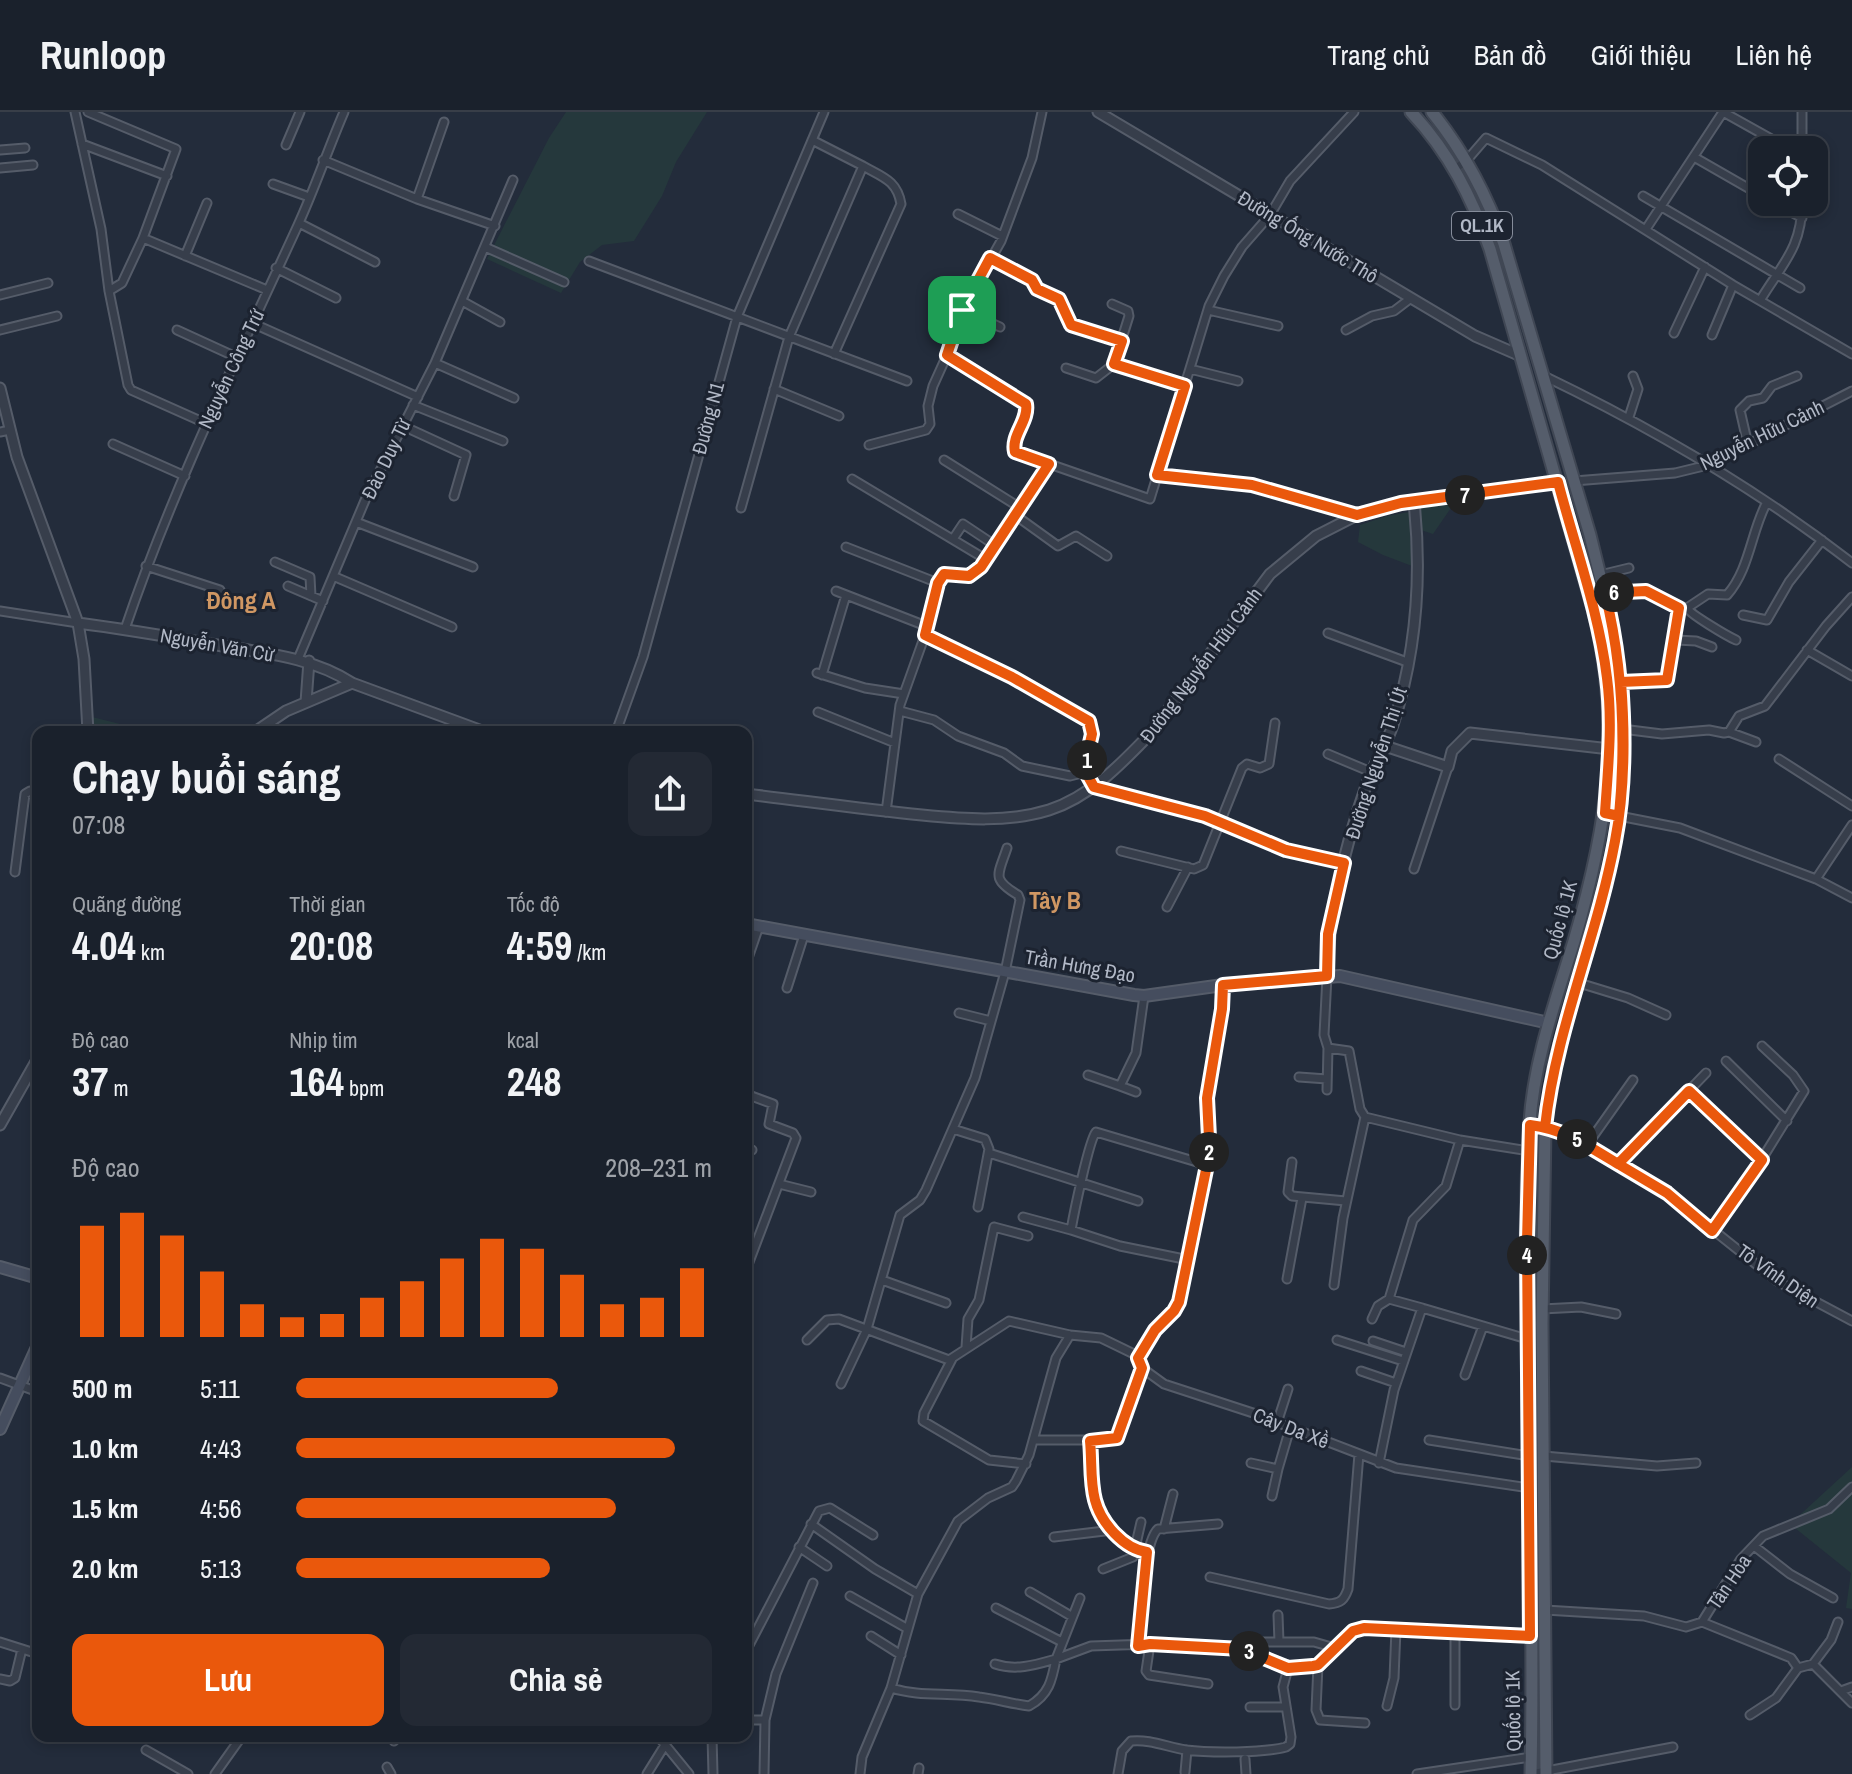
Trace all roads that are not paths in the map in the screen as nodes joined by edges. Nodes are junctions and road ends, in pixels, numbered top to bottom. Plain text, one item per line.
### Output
1 (75, 112) edge
2 (88, 112) edge
3 (300, 112) edge
4 (344, 112) edge
5 (824, 112) edge
6 (1042, 112) edge
7 (1098, 112) edge
8 (1354, 112) edge
9 (1411, 112) edge
10 (1802, 112) edge
11 (1437, 114) edge
12 (444, 122) dead end
13 (1766, 136) edge
14 (1802, 136) edge
15 (812, 140) junction
16 (1455, 141) junction
17 (82, 144) junction
18 (286, 145) dead end
19 (25, 148) dead end
20 (1441, 148) junction
21 (0, 150) edge
22 (1694, 157) junction
23 (323, 160) junction
24 (1467, 160) junction
25 (33, 165) dead end
26 (863, 166) junction
27 (0, 168) edge
28 (1455, 169) junction
29 (167, 176) junction
30 (513, 180) dead end
31 (273, 184) dead end
32 (1748, 188) edge
33 (1643, 196) dead end
34 (309, 197) junction
35 (417, 199) junction
36 (207, 203) dead end
37 (1662, 205) junction
38 (958, 214) dead end
39 (1270, 215) junction
40 (1798, 216) edge
41 (1802, 218) joint
42 (299, 223) junction
43 (495, 226) junction
44 (1646, 229) junction
45 (1002, 236) junction
46 (143, 238) junction
47 (485, 247) junction
48 (185, 256) junction
49 (990, 258) junction
50 (589, 261) dead end
51 (375, 262) dead end
52 (1705, 267) junction
53 (276, 268) junction
54 (1777, 274) junction
55 (564, 282) dead end
56 (48, 283) dead end
57 (1733, 285) junction
58 (1800, 288) dead end
59 (267, 290) junction
60 (109, 291) junction
61 (0, 295) edge
62 (336, 298) dead end
63 (1411, 298) junction
64 (1761, 299) junction
65 (462, 301) junction
66 (1112, 304) dead end
67 (962, 310) junction
68 (1208, 310) junction
69 (57, 316) dead end
70 (737, 317) junction
71 (500, 322) dead end
72 (252, 323) junction
73 (1278, 326) dead end
74 (1000, 327) dead end
75 (0, 330) edge
76 (177, 330) dead end
77 (1346, 330) dead end
78 (1674, 333) dead end
79 (1712, 335) dead end
80 (789, 337) junction
81 (1122, 341) junction
82 (834, 354) junction
83 (1852, 354) edge
84 (947, 355) junction
85 (1521, 356) junction
86 (236, 357) junction
87 (435, 363) junction
88 (1114, 364) junction
89 (1066, 368) dead end
90 (1190, 369) junction
91 (1543, 375) junction
92 (1633, 376) dead end
93 (1797, 376) dead end
94 (907, 381) dead end
95 (1238, 381) dead end
96 (1185, 386) junction
97 (0, 388) edge
98 (774, 389) junction
99 (1852, 391) edge
100 (514, 398) dead end
101 (415, 401) junction
102 (839, 416) dead end
103 (1629, 417) junction
104 (205, 423) junction
105 (403, 426) junction
106 (5, 431) edge
107 (503, 441) dead end
108 (113, 444) dead end
109 (869, 445) dead end
110 (1748, 445) junction
111 (944, 460) dead end
112 (1049, 464) junction
113 (1708, 465) junction
114 (1157, 475) junction
115 (185, 476) junction
116 (852, 479) dead end
117 (1574, 481) junction
118 (1558, 482) junction
119 (454, 496) dead end
120 (1414, 502) junction
121 (1767, 502) junction
122 (1019, 507) junction
123 (741, 508) dead end
124 (1015, 515) junction
125 (1357, 515) junction
126 (356, 522) junction
127 (953, 539) junction
128 (1822, 540) junction
129 (996, 546) junction
130 (846, 547) dead end
131 (1107, 556) dead end
132 (987, 560) junction
133 (275, 562) dead end
134 (1852, 563) edge
135 (146, 566) junction
136 (473, 567) dead end
137 (1629, 568) dead end
138 (1600, 575) junction
139 (333, 576) junction
140 (938, 583) junction
141 (288, 586) dead end
142 (220, 590) dead end
143 (836, 591) dead end
144 (1605, 593) junction
145 (846, 595) junction
146 (311, 596) junction
147 (1852, 597) edge
148 (323, 601) junction
149 (1683, 608) junction
150 (0, 611) edge
151 (1743, 615) dead end
152 (78, 623) junction
153 (452, 627) dead end
154 (125, 629) junction
155 (926, 631) junction
156 (1328, 633) dead end
157 (1676, 640) junction
158 (1736, 640) dead end
159 (1712, 647) dead end
160 (1807, 650) junction
161 (298, 659) junction
162 (309, 661) junction
163 (1407, 662) junction
164 (1852, 676) edge
165 (1621, 682) junction
166 (352, 683) junction
167 (904, 694) junction
168 (306, 702) junction
169 (900, 711) junction
170 (818, 712) dead end
171 (1275, 723) dead end
172 (88, 726) edge
173 (264, 726) edge
174 (469, 726) edge
175 (618, 726) edge
176 (1622, 729) junction
177 (1729, 732) junction
178 (1756, 742) dead end
179 (895, 743) junction
180 (1385, 746) junction
181 (1610, 749) junction
182 (1328, 754) dead end
183 (1779, 759) dead end
184 (1448, 767) junction
185 (1084, 769) junction
186 (1371, 772) junction
187 (1094, 787) junction
188 (32, 791) edge
189 (752, 795) edge
190 (1852, 806) edge
191 (886, 812) junction
192 (1605, 813) junction
193 (1619, 816) junction
194 (1222, 822) junction
195 (1852, 825) edge
196 (1007, 848) dead end
197 (1121, 851) dead end
198 (1344, 862) junction
199 (1188, 867) junction
200 (1414, 869) dead end
201 (15, 872) dead end
202 (1816, 879) junction
203 (1852, 898) edge
204 (1167, 907) dead end
205 (752, 925) edge
206 (759, 926) junction
207 (804, 935) junction
208 (752, 946) edge
209 (1005, 972) junction
210 (1327, 976) junction
211 (1579, 983) junction
212 (1223, 985) junction
213 (787, 988) dead end
214 (1144, 996) junction
215 (959, 1013) dead end
216 (1666, 1015) dead end
217 (991, 1021) junction
218 (1549, 1023) junction
219 (1563, 1027) junction
220 (1762, 1046) dead end
221 (1328, 1048) junction
222 (1726, 1061) dead end
223 (32, 1067) edge
224 (1706, 1073) dead end
225 (1088, 1075) dead end
226 (1299, 1077) dead end
227 (1327, 1079) junction
228 (1633, 1080) dead end
229 (1120, 1086) junction
230 (1327, 1090) dead end
231 (1689, 1091) junction
232 (1136, 1092) dead end
233 (752, 1096) edge
234 (5, 1107) edge
235 (1365, 1117) junction
236 (1787, 1121) junction
237 (0, 1125) edge
238 (1530, 1125) junction
239 (1545, 1127) junction
240 (953, 1129) junction
241 (1460, 1140) junction
242 (1587, 1145) junction
243 (1529, 1151) junction
244 (989, 1153) junction
245 (1762, 1160) junction
246 (1292, 1162) dead end
247 (1618, 1164) junction
248 (1207, 1165) junction
249 (779, 1184) junction
250 (1082, 1185) junction
251 (811, 1192) dead end
252 (1302, 1198) junction
253 (1138, 1201) dead end
254 (1346, 1201) junction
255 (978, 1207) dead end
256 (1023, 1217) dead end
257 (1071, 1230) junction
258 (1712, 1231) junction
259 (1028, 1236) dead end
260 (752, 1254) edge
261 (1189, 1260) junction
262 (0, 1267) edge
263 (32, 1276) edge
264 (1287, 1279) dead end
265 (882, 1280) junction
266 (1334, 1285) dead end
267 (1389, 1299) junction
268 (946, 1303) dead end
269 (1422, 1308) junction
270 (1542, 1309) junction
271 (1616, 1314) dead end
272 (1372, 1319) dead end
273 (1852, 1321) edge
274 (1483, 1326) junction
275 (867, 1329) junction
276 (1070, 1335) junction
277 (1527, 1339) junction
278 (807, 1340) dead end
279 (1337, 1340) dead end
280 (1373, 1341) dead end
281 (966, 1347) junction
282 (1406, 1352) junction
283 (1138, 1358) junction
284 (32, 1359) edge
285 (952, 1359) junction
286 (1403, 1361) junction
287 (1142, 1368) junction
288 (1361, 1371) dead end
289 (1465, 1375) dead end
290 (0, 1378) edge
291 (1396, 1383) junction
292 (21, 1384) junction
293 (841, 1384) dead end
294 (32, 1389) edge
295 (1288, 1389) dead end
296 (1277, 1423) junction
297 (1290, 1428) junction
298 (0, 1429) edge
299 (1034, 1440) junction
300 (1429, 1440) dead end
301 (1090, 1441) junction
302 (1359, 1454) junction
303 (1529, 1456) junction
304 (1544, 1456) junction
305 (1251, 1463) dead end
306 (1379, 1463) junction
307 (1696, 1463) dead end
308 (1026, 1464) junction
309 (1278, 1469) junction
310 (1852, 1487) edge
311 (1529, 1488) junction
312 (1173, 1494) dead end
313 (1272, 1496) dead end
314 (1141, 1522) dead end
315 (811, 1524) junction
316 (1218, 1524) dead end
317 (1164, 1529) junction
318 (1113, 1530) junction
319 (873, 1535) dead end
320 (1054, 1537) dead end
321 (1754, 1546) junction
322 (799, 1547) junction
323 (1136, 1551) junction
324 (1147, 1552) junction
325 (827, 1566) dead end
326 (1103, 1569) dead end
327 (1210, 1577) dead end
328 (813, 1583) dead end
329 (1030, 1592) dead end
330 (918, 1594) junction
331 (850, 1596) dead end
332 (1080, 1598) dead end
333 (1833, 1598) dead end
334 (996, 1608) dead end
335 (1545, 1610) junction
336 (1278, 1615) dead end
337 (1071, 1616) junction
338 (1702, 1622) junction
339 (1838, 1622) dead end
340 (908, 1629) junction
341 (1396, 1629) junction
342 (1455, 1632) junction
343 (871, 1636) dead end
344 (1530, 1636) junction
345 (752, 1639) edge
346 (0, 1642) edge
347 (1062, 1642) junction
348 (1251, 1642) dead end
349 (1279, 1642) junction
350 (1150, 1644) junction
351 (1138, 1646) junction
352 (1335, 1648) junction
353 (22, 1649) junction
354 (32, 1652) edge
355 (901, 1655) junction
356 (1056, 1659) junction
357 (995, 1664) dead end
358 (1813, 1664) junction
359 (1318, 1665) junction
360 (1288, 1668) junction
361 (1798, 1668) junction
362 (0, 1679) edge
363 (1208, 1684) dead end
364 (1852, 1687) edge
365 (891, 1688) junction
366 (1841, 1691) junction
367 (1852, 1703) edge
368 (1455, 1705) dead end
369 (1387, 1706) dead end
370 (1250, 1707) dead end
371 (1285, 1707) junction
372 (1750, 1715) dead end
373 (752, 1720) edge
374 (765, 1720) junction
375 (1365, 1723) dead end
376 (238, 1742) edge
377 (663, 1742) edge
378 (712, 1742) edge
379 (665, 1745) junction
380 (1673, 1747) dead end
381 (146, 1750) dead end
382 (1187, 1750) junction
383 (1531, 1757) junction
384 (1245, 1759) dead end
385 (1185, 1772) edge
386 (712, 1773) edge
387 (1546, 1773) edge
388 (188, 1774) edge
389 (215, 1774) edge
390 (647, 1774) edge
391 (689, 1774) edge
392 (764, 1774) edge
393 (860, 1774) edge
394 (1118, 1774) edge
395 (1246, 1774) edge
396 (1417, 1774) edge
397 (1531, 1774) edge

1 - 17 street
2 - 29 street
3 - 18 street
4 - 23 street, Nguyễn Công Trứ
5 - 15 street, Đường N1
6 - 45 street
7 - 39 street, Đường Ống Nước Thô
8 - 39 street
9 - 20 main road, Quốc lộ 1K / QL.1K
10 - 14 street
11 - 16 main road, Quốc lộ 1K / QL.1K
12 - 35 street
13 - 22 street
15 - 26 street
15 - 70 street, Đường N1
16 - 20 main road
16 - 24 main road, Quốc lộ 1K / QL.1K
17 - 29 street
17 - 60 street
19 - 21 street
20 - 28 main road, Quốc lộ 1K / QL.1K
22 - 32 street
22 - 37 street
23 - 34 street, Nguyễn Công Trứ
23 - 35 street
24 - 28 street
24 - 44 street
24 - 91 main road, Quốc lộ 1K / QL.1K
25 - 27 street
26 - 80 street
26 - 82 street
28 - 85 main road, Quốc lộ 1K / QL.1K
29 - 46 street
30 - 43 street, Đào Duy Từ
31 - 34 street
33 - 37 street
34 - 42 street, Nguyễn Công Trứ
35 - 43 street
36 - 48 street
37 - 44 street
37 - 54 street
38 - 45 street
39 - 63 street, Đường Ống Nước Thô
39 - 68 street
40 - 41 street
41 - 54 street
42 - 51 street
42 - 53 street, Nguyễn Công Trứ
43 - 47 street, Đào Duy Từ
44 - 52 street
45 - 49 street
46 - 48 street
46 - 60 street
47 - 55 street
47 - 65 street, Đào Duy Từ
48 - 59 street
49 - 67 street
49 - 81 street
50 - 70 street
52 - 57 street
52 - 78 street
53 - 59 street, Nguyễn Công Trứ
53 - 62 street
54 - 58 street
54 - 64 street
56 - 61 street
57 - 64 street
57 - 79 street
59 - 72 street, Nguyễn Công Trứ
60 - 104 street
63 - 77 street
63 - 85 street, Đường Ống Nước Thô
64 - 83 street
65 - 71 street
65 - 87 street, Đào Duy Từ
66 - 81 street
67 - 74 street
67 - 84 street
68 - 73 street
68 - 90 street
69 - 75 street
70 - 80 street
70 - 175 street, Đường N1
72 - 86 street, Nguyễn Công Trứ
72 - 101 street
76 - 86 street
80 - 82 street
80 - 98 street
81 - 88 street
82 - 94 street
84 - 109 street
84 - 112 street
85 - 118 main road, Quốc lộ 1K / QL.1K
86 - 104 street, Nguyễn Công Trứ
87 - 100 street
87 - 101 street, Đào Duy Từ
88 - 89 street
88 - 96 street
90 - 95 street
90 - 96 street
91 - 103 street
91 - 117 main road, Quốc lộ 1K
92 - 103 street
93 - 110 street
96 - 114 street
97 - 106 street
98 - 102 street
98 - 123 street
99 - 110 street, Nguyễn Hữu Cảnh
101 - 105 street, Đào Duy Từ
101 - 107 street
103 - 113 street
104 - 115 street, Nguyễn Công Trứ
105 - 119 street
105 - 126 street, Đào Duy Từ
106 - 152 street
108 - 115 street
110 - 113 street, Nguyễn Hữu Cảnh
111 - 122 street
112 - 114 street
112 - 122 street
113 - 117 street, Nguyễn Hữu Cảnh
113 - 121 street
114 - 125 street
115 - 135 street, Nguyễn Công Trứ
116 - 127 street
117 - 138 main road, Quốc lộ 1K
118 - 120 street, Đường Nguyễn Hữu Cảnh
118 - 181 main road, Quốc lộ 1K / QL.1K
120 - 125 street, Đường Nguyễn Hữu Cảnh
120 - 163 street, Đường Nguyễn Thị Út
121 - 128 street
121 - 149 street
122 - 124 street
124 - 129 street
124 - 131 street
125 - 187 street, Đường Nguyễn Hữu Cảnh
126 - 136 street
126 - 139 street, Đào Duy Từ
127 - 129 street
127 - 132 street
128 - 134 street
128 - 151 street
129 - 132 street
130 - 140 street
132 - 140 street
133 - 146 street
135 - 142 street
135 - 154 street, Nguyễn Công Trứ
137 - 138 street
138 - 144 main road, Quốc lộ 1K
139 - 148 street, Đào Duy Từ
139 - 153 street
140 - 155 street
141 - 146 street
143 - 145 street
144 - 149 street
144 - 165 main road, Quốc lộ 1K
145 - 155 street
145 - 167 street
146 - 148 street
147 - 160 street
148 - 161 street, Đào Duy Từ
149 - 157 street
149 - 158 street
150 - 152 street
152 - 154 street, Nguyễn Văn Cừ
152 - 172 street
154 - 161 street, Nguyễn Văn Cừ
155 - 167 street
155 - 185 street
156 - 163 street
157 - 159 street
157 - 165 street
160 - 164 street
160 - 177 street
161 - 162 street, Nguyễn Văn Cừ
162 - 166 street, Nguyễn Văn Cừ
162 - 168 street
163 - 180 street, Đường Nguyễn Thị Út
165 - 176 main road, Quốc lộ 1K
166 - 168 street
166 - 174 street
167 - 169 street
168 - 173 street
169 - 179 street
169 - 185 street
170 - 179 street
171 - 194 street
176 - 177 street
176 - 193 main road, Quốc lộ 1K
177 - 178 street
179 - 191 street
180 - 184 street
180 - 186 street, Đường Nguyễn Thị Út
181 - 184 street
181 - 192 main road, Quốc lộ 1K / QL.1K
182 - 186 street
183 - 190 street
184 - 200 street
185 - 187 street
186 - 198 street, Đường Nguyễn Thị Út
187 - 191 street, Đường Nguyễn Hữu Cảnh
187 - 194 street
188 - 201 street
189 - 191 street, Đường Nguyễn Hữu Cảnh
192 - 193 main road
192 - 218 main road, Quốc lộ 1K / QL.1K
193 - 202 street
193 - 211 main road, Quốc lộ 1K
194 - 198 street
194 - 199 street
195 - 202 street
196 - 209 street
197 - 199 street
198 - 210 street, Đường Nguyễn Thị Út
199 - 204 street
202 - 203 street
205 - 206 main road, Trần Hưng Đạo
206 - 207 main road, Trần Hưng Đạo
206 - 208 street
207 - 209 main road, Trần Hưng Đạo
207 - 213 street
209 - 214 main road, Trần Hưng Đạo
209 - 217 street
210 - 212 main road, Trần Hưng Đạo
210 - 218 main road, Trần Hưng Đạo
210 - 221 street
211 - 216 street
211 - 219 main road, Quốc lộ 1K
212 - 214 main road, Trần Hưng Đạo
212 - 248 street
214 - 229 street
215 - 217 street
217 - 240 street
218 - 219 main road
218 - 238 main road, Quốc lộ 1K / QL.1K
219 - 239 main road, Quốc lộ 1K
220 - 236 street
221 - 227 street
221 - 235 street
222 - 236 street
223 - 234 street
224 - 231 street
225 - 229 street
226 - 227 street
227 - 230 street
228 - 242 street
229 - 232 street
231 - 245 street
231 - 247 street
233 - 249 street
234 - 237 street
235 - 241 street
235 - 254 street
236 - 245 street
238 - 239 main road
238 - 243 main road, Quốc lộ 1K / QL.1K
239 - 242 street, Tô Vĩnh Diện
239 - 270 main road, Quốc lộ 1K
240 - 244 street
240 - 265 street
241 - 243 street
241 - 267 street
242 - 247 street, Tô Vĩnh Diện
243 - 277 main road, Quốc lộ 1K / QL.1K
244 - 250 street
244 - 255 street
245 - 258 street
246 - 252 street
247 - 258 street, Tô Vĩnh Diện
248 - 250 street
248 - 261 street
249 - 251 street
249 - 260 street
250 - 253 street
250 - 257 street
252 - 254 street
252 - 264 street
254 - 266 street
256 - 257 street
257 - 261 street
258 - 273 street, Tô Vĩnh Diện
259 - 281 street
261 - 283 street
262 - 263 main road
265 - 268 street
265 - 275 street
267 - 269 street
267 - 272 street
269 - 274 street
269 - 282 street
270 - 271 street
270 - 304 main road, Quốc lộ 1K
274 - 277 street
274 - 289 street
275 - 278 street
275 - 285 street
275 - 293 street
276 - 281 street
276 - 283 street
276 - 299 street
277 - 303 main road, Quốc lộ 1K / QL.1K
279 - 286 street
280 - 282 street
281 - 285 street
282 - 286 street
283 - 287 street
284 - 292 main road
285 - 308 street
286 - 291 street
287 - 296 street, Cây Da Xề
287 - 301 street
288 - 291 street
290 - 292 street
291 - 306 street
292 - 294 street
292 - 298 main road
295 - 296 street
296 - 297 street, Cây Da Xề
297 - 302 street, Cây Da Xề
297 - 309 street
299 - 301 street
299 - 308 street
300 - 303 street
301 - 318 street
302 - 306 street, Cây Da Xề
302 - 327 street
303 - 311 main road, Quốc lộ 1K / QL.1K
304 - 307 street
304 - 335 main road, Quốc lộ 1K
305 - 309 street
306 - 311 street, Cây Da Xề
308 - 330 street
309 - 313 street
310 - 321 street, Tân Hòa
311 - 344 main road, Quốc lộ 1K / QL.1K
312 - 317 street
314 - 323 street
315 - 319 street
315 - 322 street
315 - 330 street
316 - 317 street
317 - 324 street
318 - 320 street
318 - 323 street
321 - 333 street
321 - 338 street, Tân Hòa
322 - 325 street
322 - 345 street
323 - 324 street
323 - 326 street
324 - 351 street
328 - 374 street
329 - 337 street
330 - 340 street
331 - 340 street
332 - 337 street
334 - 347 street
335 - 338 street, Tân Hòa
335 - 387 main road, Quốc lộ 1K
336 - 349 street
337 - 347 street
338 - 361 street
339 - 358 street
340 - 355 street
341 - 342 street
341 - 352 street
341 - 369 street
342 - 344 street
342 - 368 street
343 - 355 street
344 - 383 main road, Quốc lộ 1K / QL.1K
346 - 353 street
347 - 356 street
348 - 349 street
349 - 352 street
350 - 351 street
350 - 360 street
350 - 363 street
351 - 356 street
352 - 359 street
353 - 354 street
353 - 362 street
355 - 365 street
356 - 357 street
356 - 365 street
358 - 361 street
358 - 366 street
359 - 360 street
359 - 375 street
360 - 371 street
361 - 372 street
364 - 366 street
365 - 393 street
366 - 367 street
370 - 371 street
371 - 382 street
373 - 374 street
374 - 392 street
376 - 389 street
377 - 379 street
378 - 386 street
379 - 390 street
379 - 391 street
380 - 387 street
381 - 388 street
382 - 385 street
382 - 394 street
383 - 396 street
383 - 397 main road, Quốc lộ 1K / QL.1K
384 - 395 street
387 - 397 street

